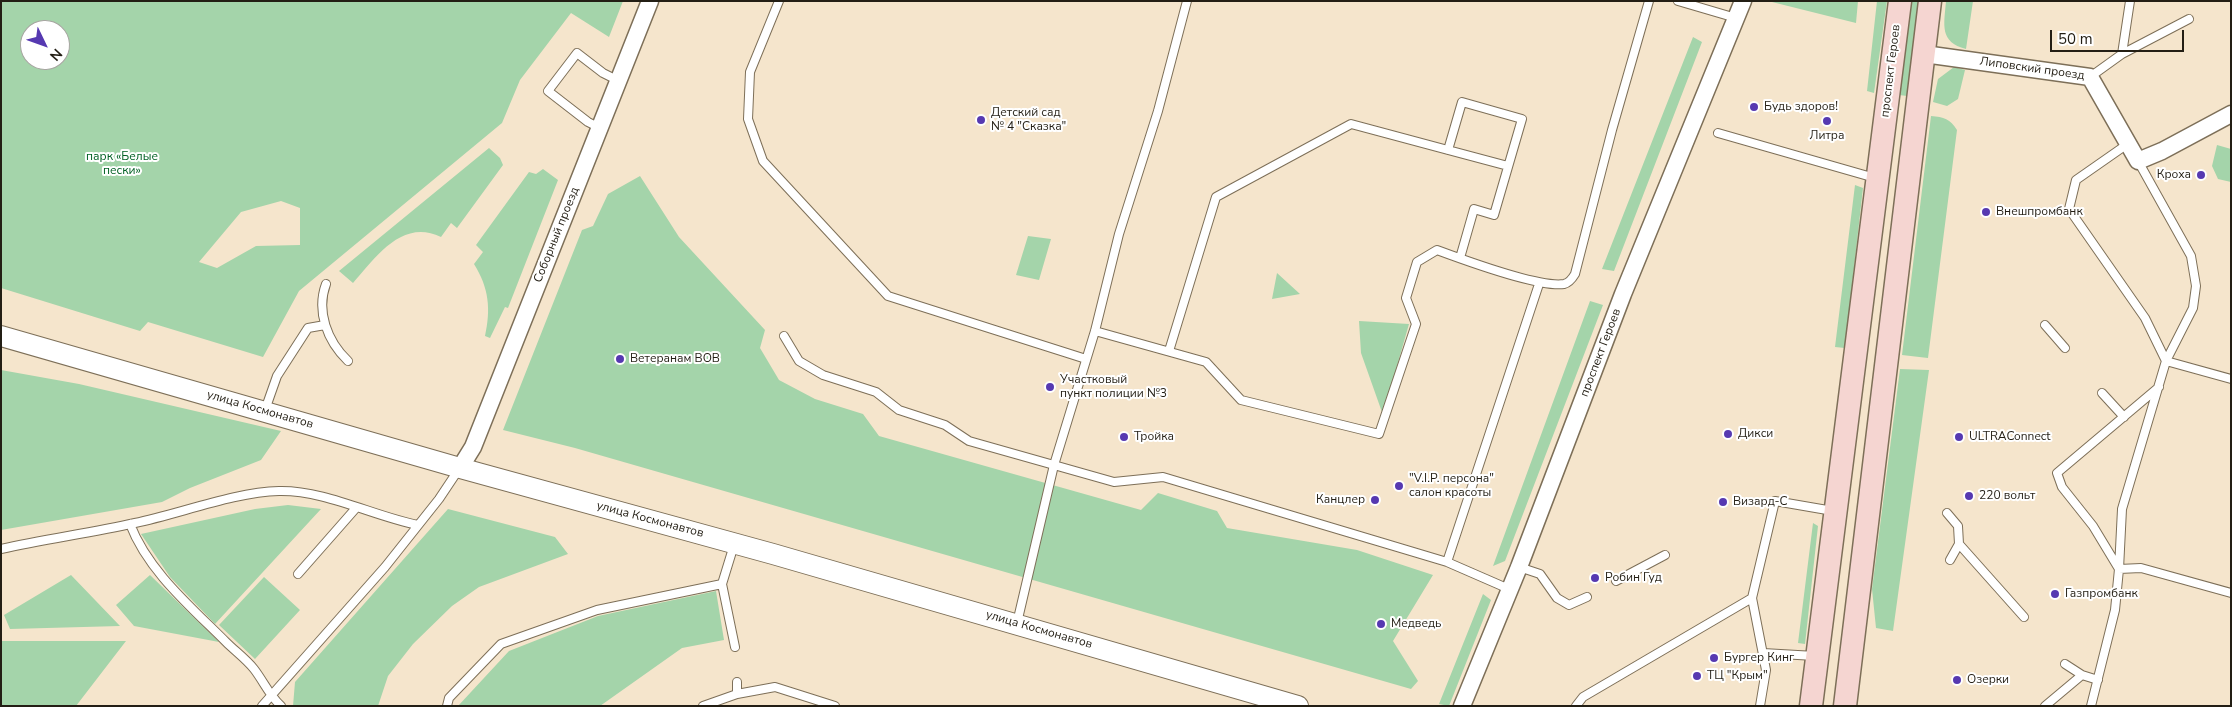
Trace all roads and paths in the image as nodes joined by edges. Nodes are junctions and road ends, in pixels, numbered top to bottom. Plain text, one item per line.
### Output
1 (650, 1) edge
2 (779, 1) edge
3 (1187, 1) edge
4 (1649, 1) edge
5 (1678, 1) edge
6 (1743, 1) edge
7 (1900, 1) edge
8 (1930, 1) edge
9 (2130, 1) edge
10 (1736, 18) junction
11 (2189, 20) dead end
12 (1924, 54) junction
13 (2122, 54) junction
14 (2090, 77) junction
15 (618, 81) junction
16 (2231, 114) edge
17 (600, 128) junction
18 (1718, 133) dead end
19 (2129, 143) junction
20 (1448, 150) junction
21 (2138, 161) junction
22 (1508, 166) junction
23 (1878, 178) junction
24 (1460, 258) junction
25 (326, 284) dead end
26 (1539, 284) junction
27 (325, 325) junction
28 (2045, 325) dead end
29 (1095, 331) junction
30 (1, 336) edge
31 (784, 336) dead end
32 (2065, 348) dead end
33 (1169, 351) junction
34 (1086, 359) junction
35 (348, 361) dead end
36 (2166, 361) junction
37 (2231, 379) edge
38 (2159, 387) junction
39 (2102, 393) dead end
40 (264, 412) junction
41 (2124, 417) junction
42 (1054, 465) junction
43 (460, 468) junction
44 (356, 508) junction
45 (1835, 511) junction
46 (1947, 514) dead end
47 (130, 524) junction
48 (418, 525) junction
49 (734, 543) junction
50 (1959, 544) junction
51 (1, 549) edge
52 (1665, 555) dead end
53 (1950, 560) dead end
54 (1447, 562) junction
55 (1519, 567) junction
56 (2120, 569) junction
57 (298, 574) dead end
58 (1616, 581) dead end
59 (722, 584) junction
60 (1509, 589) junction
61 (2231, 593) edge
62 (1587, 597) dead end
63 (1752, 598) junction
64 (2024, 616) dead end
65 (1017, 623) junction
66 (734, 647) dead end
67 (1763, 653) junction
68 (1817, 656) junction
69 (2065, 664) dead end
70 (2082, 675) junction
71 (2098, 680) junction
72 (737, 682) dead end
73 (737, 694) junction
74 (270, 696) junction
75 (262, 706) edge
76 (281, 706) edge
77 (447, 706) edge
78 (703, 706) edge
79 (835, 706) edge
80 (1298, 706) edge
81 (1462, 706) edge
82 (1576, 706) edge
83 (1760, 706) edge
84 (1811, 706) edge
85 (1845, 706) edge
86 (2045, 706) edge
87 (2091, 706) edge

1 - 15 street, Соборный проезд
2 - 34 lane
3 - 29 lane
4 - 26 lane
5 - 10 lane
6 - 10 street, проспект Героев
7 - 23 main road, проспект Героев
8 - 12 main road
9 - 13 lane
10 - 55 street, проспект Героев
11 - 13 lane
12 - 14 street, Липовский проезд
12 - 85 main road
13 - 14 lane
14 - 19 street, Липовский проезд
15 - 17 street, Соборный проезд
15 - 17 lane
16 - 21 street
17 - 43 street, Соборный проезд
18 - 23 lane
19 - 21 street, Липовский проезд
19 - 36 lane
20 - 22 lane
20 - 22 lane
20 - 33 lane
21 - 36 lane
22 - 24 lane
23 - 45 main road, проспект Героев
24 - 26 lane
24 - 33 lane
25 - 27 lane
26 - 54 lane
27 - 35 lane
27 - 40 lane
28 - 32 lane
29 - 33 lane
29 - 34 lane
30 - 40 street, улица Космонавтов
31 - 42 lane
34 - 42 lane
36 - 37 lane
36 - 38 lane
38 - 41 lane
38 - 56 lane
39 - 41 lane
40 - 43 street, улица Космонавтов
41 - 56 lane
42 - 54 lane
42 - 65 lane
43 - 48 lane
43 - 49 street, улица Космонавтов
44 - 47 lane
44 - 48 lane
44 - 57 lane
45 - 63 lane
45 - 68 main road, проспект Героев
46 - 50 lane
47 - 51 lane
47 - 74 lane
48 - 74 lane
49 - 59 lane
49 - 65 street, улица Космонавтов
50 - 53 lane
50 - 64 lane
52 - 58 lane
54 - 60 lane
55 - 60 street, проспект Героев
55 - 62 lane
56 - 61 lane
56 - 71 lane
59 - 66 lane
59 - 77 lane
60 - 81 street, проспект Героев
63 - 67 lane
63 - 82 lane
65 - 80 street, улица Космонавтов
67 - 68 lane
67 - 83 lane
68 - 84 main road, проспект Героев
69 - 70 lane
70 - 71 lane
70 - 86 lane
71 - 87 lane
72 - 73 lane
73 - 78 lane
73 - 79 lane
74 - 75 lane
74 - 76 lane

